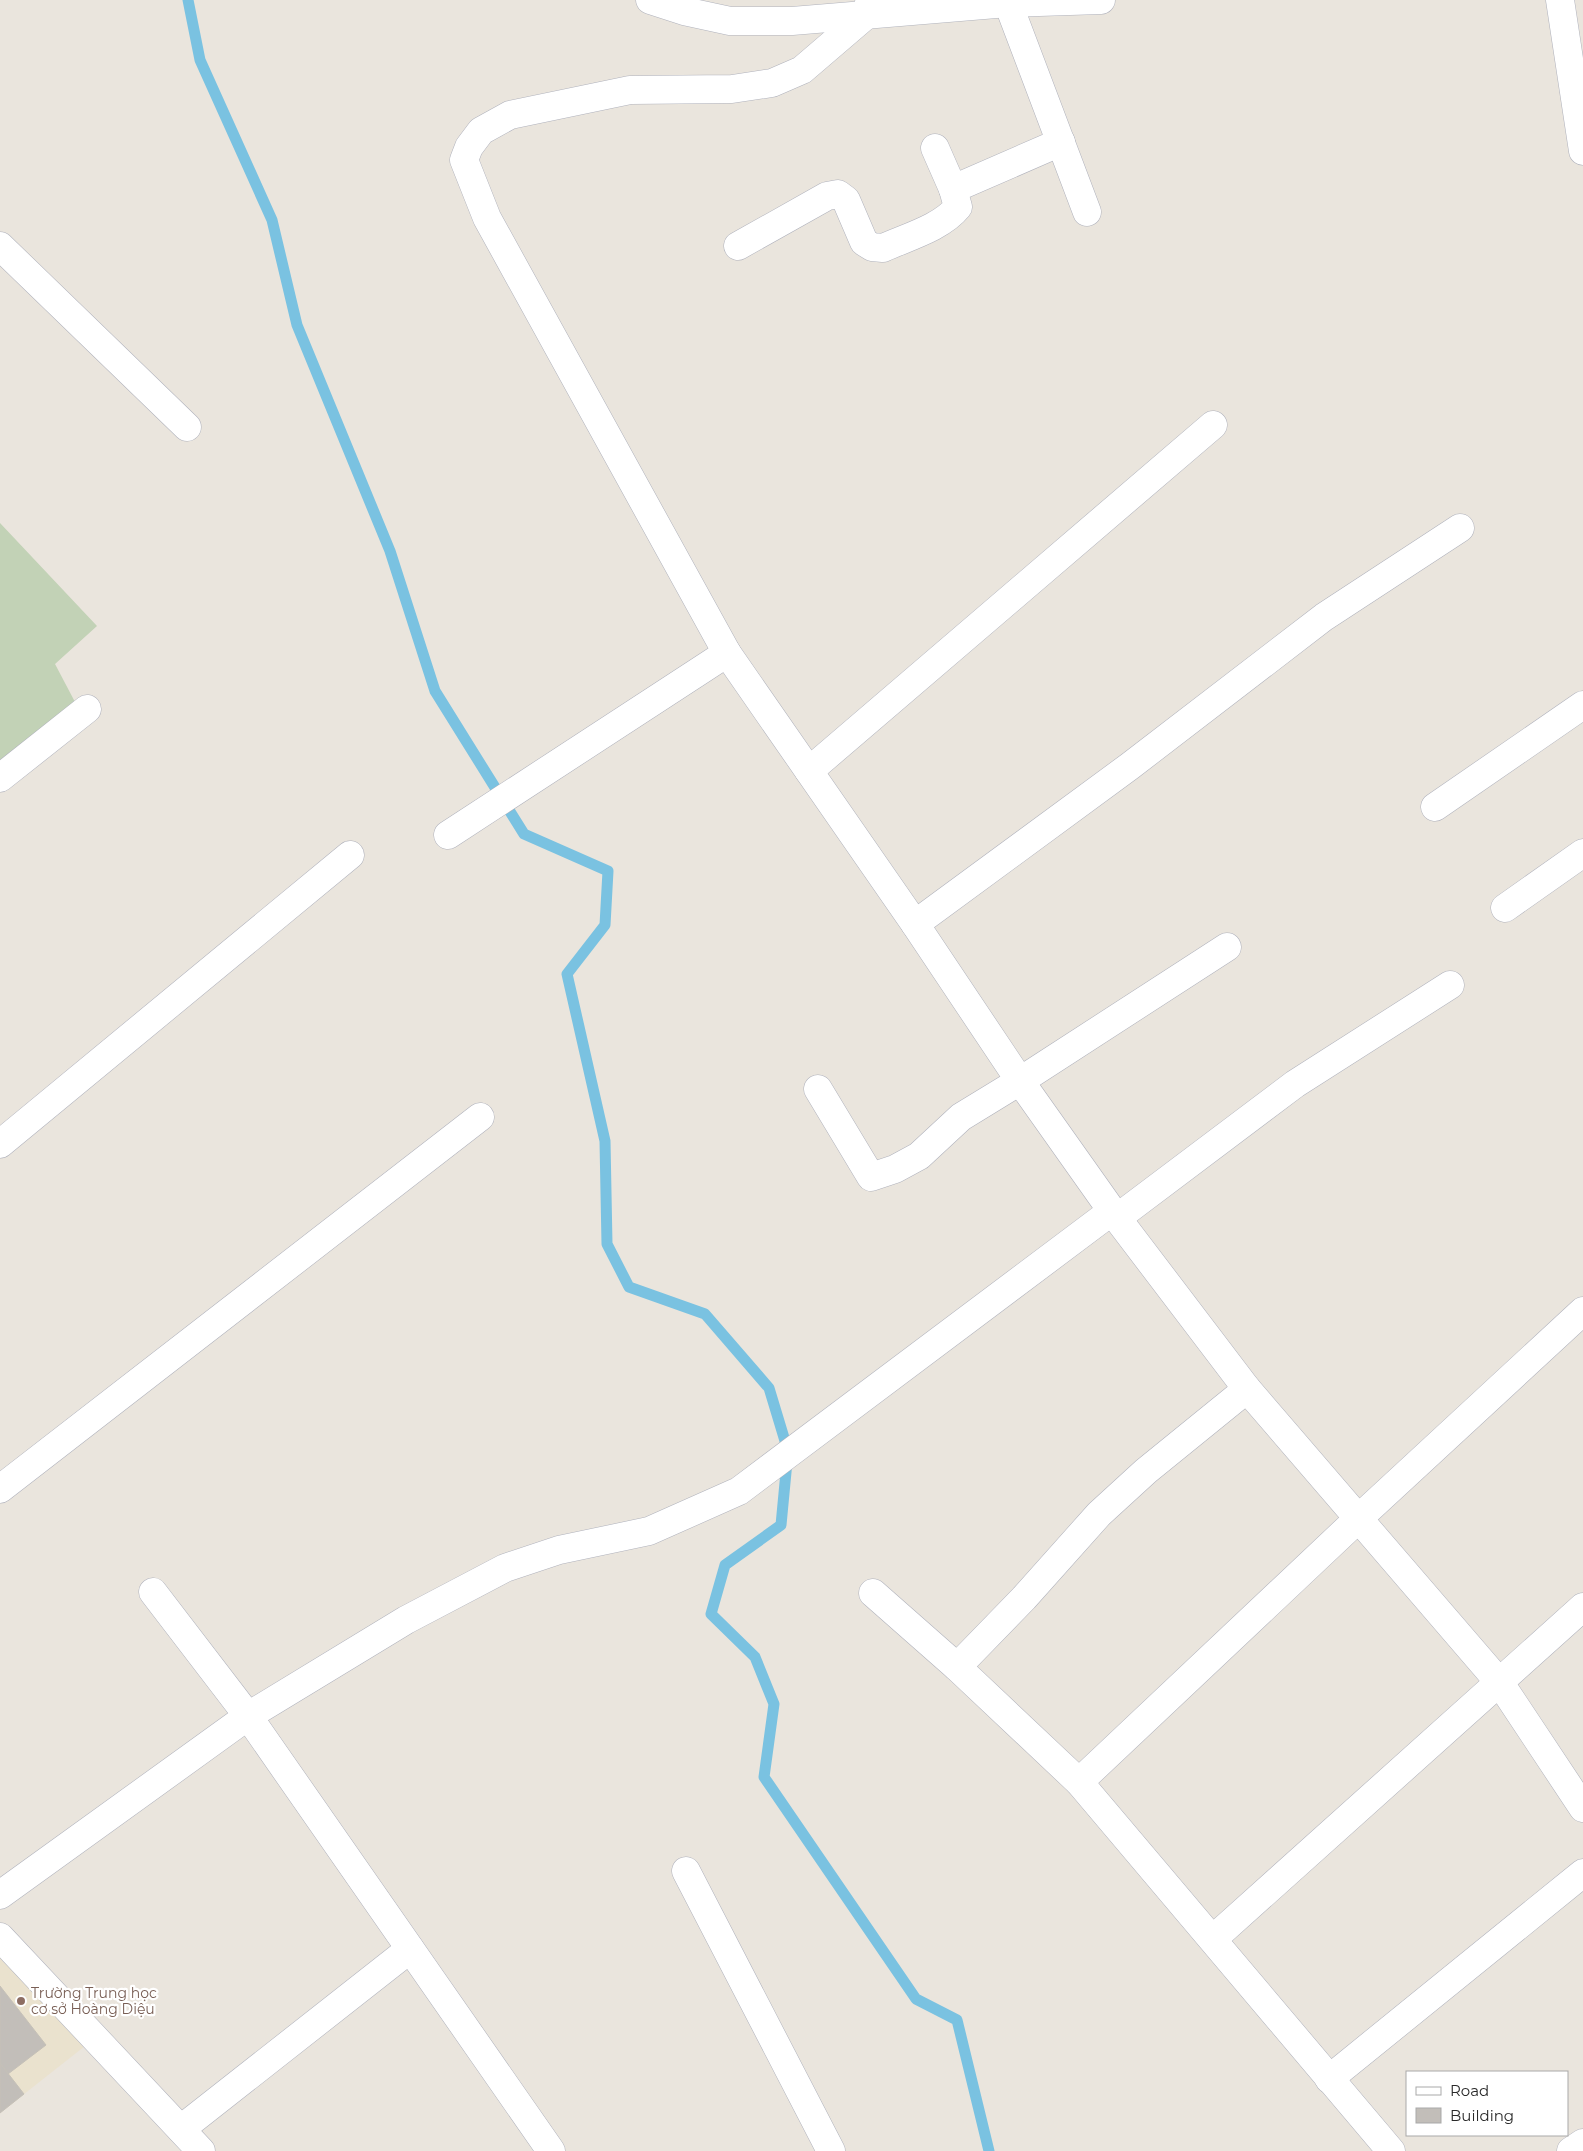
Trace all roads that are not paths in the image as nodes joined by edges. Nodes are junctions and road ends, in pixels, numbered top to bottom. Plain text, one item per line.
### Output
1 (650, 0) edge
2 (1101, 0) edge
3 (1560, 0) edge
4 (1008, 3) junction
5 (868, 8) edge
6 (1061, 142) junction
7 (935, 148) dead end
8 (1583, 152) edge
9 (953, 189) junction
10 (1087, 212) dead end
11 (0, 246) edge
12 (738, 246) dead end
13 (1213, 425) dead end
14 (186, 427) dead end
15 (1460, 528) dead end
16 (727, 653) junction
17 (1583, 705) edge
18 (87, 709) dead end
19 (809, 771) junction
20 (0, 778) edge
21 (1434, 807) dead end
22 (448, 835) dead end
23 (1583, 853) edge
24 (350, 855) dead end
25 (1505, 908) dead end
26 (914, 924) junction
27 (1227, 947) dead end
28 (1450, 985) dead end
29 (1020, 1081) junction
30 (818, 1089) dead end
31 (480, 1117) dead end
32 (0, 1144) edge
33 (1115, 1214) junction
34 (1583, 1311) edge
35 (1247, 1389) junction
36 (0, 1489) edge
37 (1359, 1518) junction
38 (153, 1592) dead end
39 (873, 1593) dead end
40 (1583, 1607) edge
41 (957, 1667) junction
42 (1500, 1683) junction
43 (248, 1716) junction
44 (1079, 1782) junction
45 (1583, 1808) edge
46 (686, 1871) dead end
47 (1583, 1873) edge
48 (0, 1895) edge
49 (0, 1937) edge
50 (1213, 1938) junction
51 (410, 1949) junction
52 (1329, 2079) junction
53 (181, 2129) junction
54 (1583, 2143) edge
55 (201, 2151) edge
56 (551, 2151) edge
57 (831, 2151) edge
58 (1391, 2151) edge
59 (1571, 2151) edge

1 - 5 street
2 - 4 street
3 - 8 street
4 - 5 street
4 - 6 street
5 - 16 street
6 - 9 street
6 - 10 street
7 - 9 street
9 - 12 street
11 - 14 street
13 - 19 street
15 - 26 street
16 - 19 street
16 - 22 street
17 - 21 street
18 - 20 street
19 - 26 street
23 - 25 street
24 - 32 street
26 - 29 street
27 - 29 street
28 - 33 street
29 - 30 street
29 - 33 street
31 - 36 street
33 - 35 street
33 - 43 street
34 - 37 street
35 - 37 street
35 - 41 street
37 - 42 street
37 - 44 street
38 - 43 street
39 - 41 street
40 - 42 street
41 - 44 street
42 - 45 street
42 - 50 street
43 - 48 street
43 - 51 street
44 - 50 street
46 - 57 street
47 - 52 street
49 - 53 street
50 - 52 street
51 - 53 street
51 - 56 street
52 - 58 street
53 - 55 street
54 - 59 street

